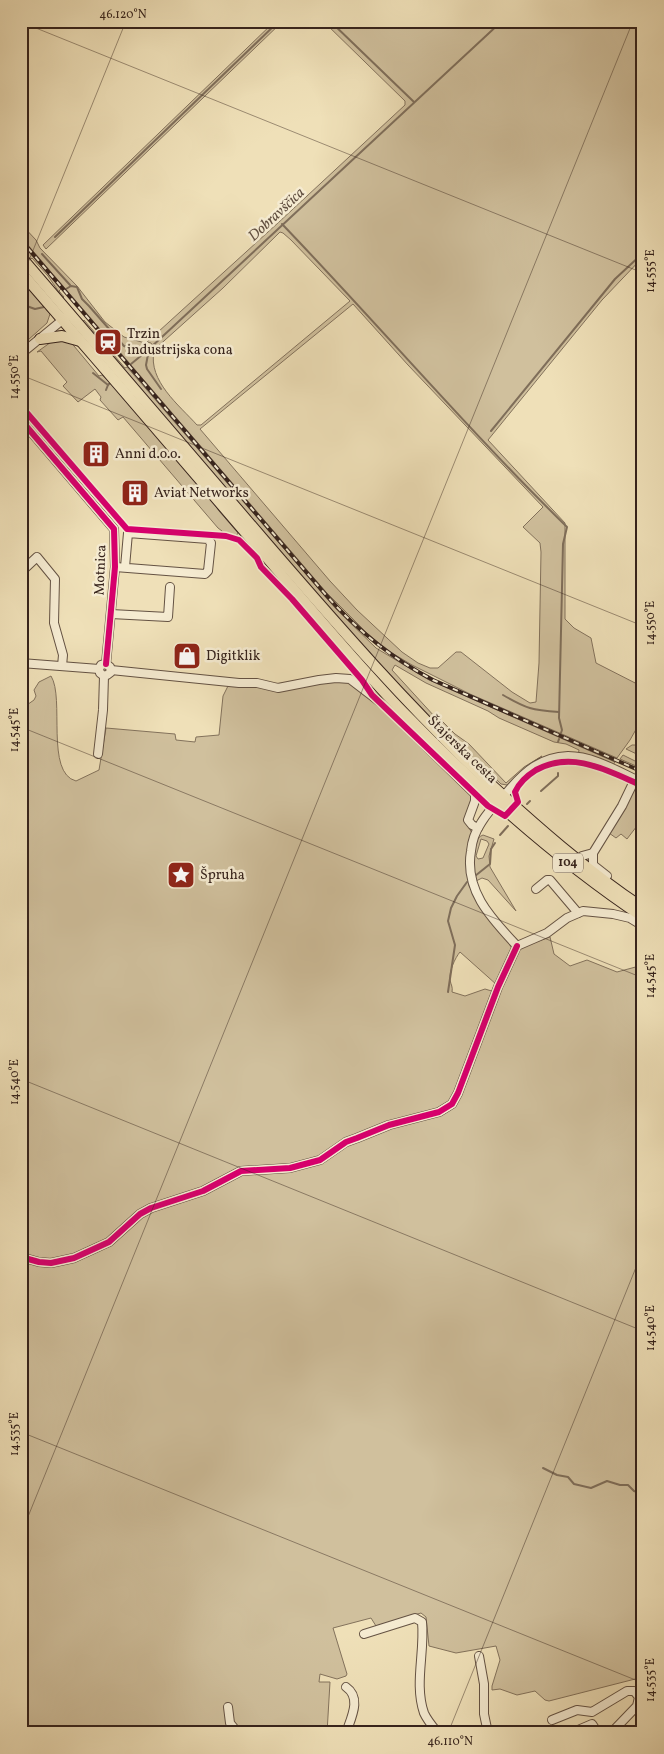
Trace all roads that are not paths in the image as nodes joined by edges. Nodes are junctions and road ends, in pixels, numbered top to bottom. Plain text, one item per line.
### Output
1 (21, 257) edge
2 (21, 272) edge
3 (66, 317) junction
4 (40, 338) junction
5 (82, 342) junction
6 (21, 354) edge
7 (21, 420) edge
8 (115, 567) junction
9 (125, 567) junction
10 (21, 572) edge
11 (170, 587) dead end
12 (111, 614) junction
13 (21, 663) edge
14 (62, 666) junction
15 (108, 667) junction
16 (101, 673) junction
17 (407, 709) junction
18 (98, 754) dead end
19 (639, 781) edge
20 (500, 799) junction
21 (478, 828) junction
22 (607, 876) dead end
23 (536, 889) dead end
24 (643, 908) edge
25 (578, 913) junction
26 (643, 917) edge
27 (643, 926) edge
28 (517, 946) junction
29 (21, 1257) edge
30 (364, 1634) dead end
31 (479, 1656) dead end
32 (346, 1686) dead end
33 (228, 1707) dead end
34 (552, 1720) dead end
35 (238, 1733) edge
36 (346, 1733) edge
37 (438, 1733) edge
38 (488, 1733) edge
39 (571, 1733) edge
40 (598, 1733) edge
41 (611, 1733) edge

1 - 3 main road, 104
2 - 3 main road, 104
3 - 4 street
3 - 5 main road, 104
3 - 17 main road, 104
4 - 5 main road
4 - 6 street
5 - 17 main road, 104
7 - 8 street, Motnica
8 - 9 street
8 - 12 street, Motnica
9 - 9 street
10 - 14 street
11 - 12 street
12 - 15 street, Motnica
13 - 14 street
14 - 16 street
15 - 16 street
15 - 21 street
16 - 18 street
17 - 20 main road, Štajerska cesta / 104
19 - 20 street
19 - 22 street
20 - 21 street
20 - 24 main road, Štajerska cesta / 104
20 - 26 main road, Štajerska cesta / 104
21 - 28 street
23 - 25 street
25 - 27 street
25 - 28 street
28 - 29 street
30 - 37 street
31 - 38 street
32 - 36 street
33 - 35 street
34 - 41 street
39 - 40 street

